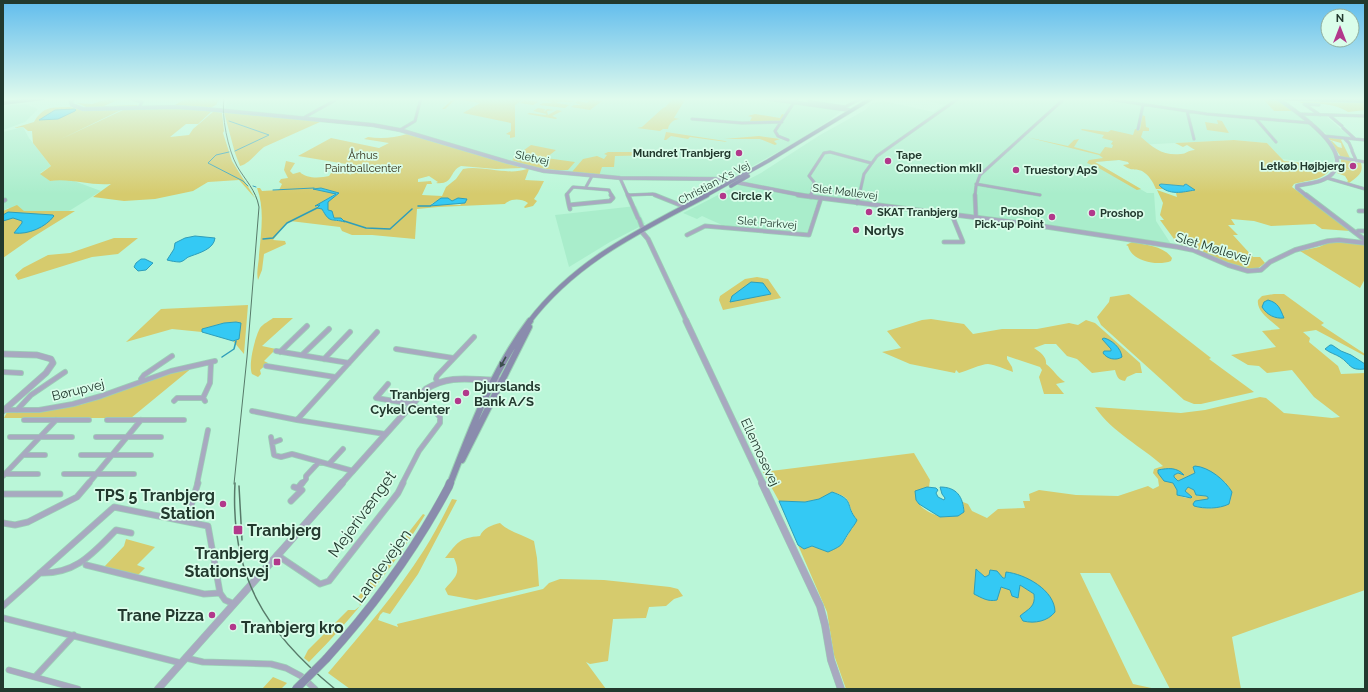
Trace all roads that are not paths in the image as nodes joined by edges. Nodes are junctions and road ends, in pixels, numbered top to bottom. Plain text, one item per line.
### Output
1 (401, 130) edge
2 (776, 130) edge
3 (816, 130) edge
4 (822, 130) edge
5 (911, 130) edge
6 (1030, 130) edge
7 (1192, 130) edge
8 (1265, 130) edge
9 (1319, 130) edge
10 (1346, 130) edge
11 (1324, 136) junction
12 (1344, 138) junction
13 (1194, 139) dead end
14 (1355, 139) junction
15 (788, 140) dead end
16 (1365, 140) edge
17 (1276, 142) dead end
18 (1337, 157) junction
19 (1356, 160) junction
20 (1365, 162) edge
21 (871, 163) junction
22 (592, 176) junction
23 (620, 178) junction
24 (1327, 178) junction
25 (732, 182) junction
26 (737, 183) junction
27 (976, 184) junction
28 (586, 188) junction
29 (1365, 189) edge
30 (1040, 195) dead end
31 (628, 196) junction
32 (811, 197) junction
33 (821, 198) junction
34 (857, 203) junction
35 (685, 207) junction
36 (1359, 211) dead end
37 (1365, 211) edge
38 (952, 214) junction
39 (976, 218) junction
40 (642, 230) junction
41 (1358, 231) dead end
42 (1365, 231) edge
43 (687, 235) dead end
44 (1365, 240) edge
45 (944, 242) dead end
46 (1365, 243) edge
47 (539, 309) junction
48 (307, 326) dead end
49 (329, 329) dead end
50 (350, 332) dead end
51 (377, 332) dead end
52 (474, 336) dead end
53 (396, 349) dead end
54 (3, 354) edge
55 (302, 355) junction
56 (172, 356) dead end
57 (453, 358) junction
58 (324, 359) junction
59 (349, 363) junction
60 (266, 366) dead end
61 (3, 372) edge
62 (65, 372) dead end
63 (21, 373) dead end
64 (335, 377) junction
65 (494, 379) junction
66 (502, 380) junction
67 (142, 381) junction
68 (438, 383) junction
69 (388, 384) dead end
70 (174, 401) dead end
71 (411, 405) junction
72 (4, 410) edge
73 (17, 410) junction
74 (252, 412) dead end
75 (24, 420) dead end
76 (56, 420) junction
77 (89, 420) dead end
78 (107, 420) dead end
79 (141, 420) junction
80 (184, 420) dead end
81 (297, 420) junction
82 (208, 430) dead end
83 (385, 434) junction
84 (10, 437) dead end
85 (40, 437) junction
86 (72, 437) dead end
87 (96, 437) dead end
88 (127, 437) junction
89 (161, 437) dead end
90 (280, 440) dead end
91 (343, 449) dead end
92 (23, 455) junction
93 (45, 455) dead end
94 (81, 455) dead end
95 (113, 455) junction
96 (151, 455) dead end
97 (319, 462) junction
98 (329, 464) junction
99 (353, 470) junction
100 (38, 474) dead end
101 (64, 474) dead end
102 (97, 474) junction
103 (134, 474) dead end
104 (4, 475) edge
105 (448, 488) junction
106 (3, 494) edge
107 (60, 494) dead end
108 (292, 501) dead end
109 (186, 521) junction
110 (3, 523) edge
111 (131, 533) dead end
112 (277, 555) junction
113 (86, 565) dead end
114 (40, 573) junction
115 (220, 593) junction
116 (234, 604) junction
117 (3, 606) edge
118 (3, 618) edge
119 (74, 636) junction
120 (184, 660) junction
121 (9, 670) dead end
122 (35, 677) junction
123 (78, 689) edge
124 (158, 689) edge
125 (296, 689) edge
126 (315, 689) edge
127 (841, 689) edge

1 - 22 street, Sletvej
2 - 15 street
3 - 25 main road, Christian X's Vej
4 - 26 main road, Christian X's Vej
5 - 21 street
6 - 27 street
7 - 13 street
8 - 17 street
9 - 11 street
10 - 14 street
11 - 12 street
11 - 18 street
12 - 14 street
12 - 19 street
14 - 16 street
18 - 19 street
18 - 24 street
19 - 20 street
21 - 32 street
21 - 34 street
22 - 23 street, Sletvej
22 - 28 street
23 - 25 street, Sletvej
23 - 31 street, Ellemosevej
24 - 29 street
24 - 44 street
25 - 26 street, Slet Møllevej
25 - 35 main road, Christian X's Vej
26 - 32 street, Slet Møllevej
26 - 40 main road, Christian X's Vej
27 - 30 street
27 - 39 street
28 - 28 street
31 - 35 street
31 - 40 street, Ellemosevej
32 - 33 street, Slet Møllevej
33 - 34 street, Slet Møllevej
33 - 43 street, Slet Parkvej
34 - 38 street, Slet Møllevej
35 - 40 main road, Christian X's Vej
36 - 37 street
38 - 39 street, Slet Møllevej
38 - 45 street
39 - 46 street, Slet Møllevej
40 - 47 main road, Landevejen
40 - 127 street, Ellemosevej
41 - 42 street
47 -> 65 main road, Landevejen
47 - 66 main road, Landevejen
48 - 55 street
49 - 55 street
50 - 58 street
51 - 59 street
52 - 57 street
53 - 57 street
54 - 72 street, Børupvej
55 - 58 street
56 - 67 street, Børupvej
57 - 68 street
58 - 59 street
59 - 64 street
60 - 64 street
61 - 63 street
62 - 73 street, Børupvej
64 - 81 street
65 - 66 street
65 - 68 street
65 - 105 main road, Landevejen
66 - 105 main road, Landevejen
67 - 70 street, Børupvej
67 - 73 street, Børupvej
68 - 71 street
69 - 71 street
71 - 83 street
71 - 112 street, Mejerivænget
72 - 73 street, Børupvej
74 - 81 street
75 - 76 street, Børupvej
76 - 77 street, Børupvej
76 - 85 street, Børupvej
78 - 79 street
79 - 80 street
79 - 88 street
81 - 83 street
82 - 109 street
83 - 99 street
84 - 85 street
85 - 86 street
85 - 92 street, Børupvej
87 - 88 street
88 - 89 street
88 - 95 street
90 - 97 street
91 - 98 street
92 - 93 street
92 - 104 street, Børupvej
94 - 95 street
95 - 96 street
95 - 102 street
97 - 98 street
97 - 108 street
98 - 99 street
99 - 112 street
100 - 104 street, Børupvej
101 - 102 street
102 - 103 street
102 - 110 street
105 - 125 main road, Landevejen, bridge
106 - 107 street
109 - 114 street
109 - 115 street
111 - 114 street
112 - 116 street
113 - 115 street
114 - 117 street
115 - 116 street
116 - 120 street
118 - 119 street
119 - 120 street
119 - 122 street
120 - 124 street
120 - 126 street
121 - 122 street
122 - 123 street

